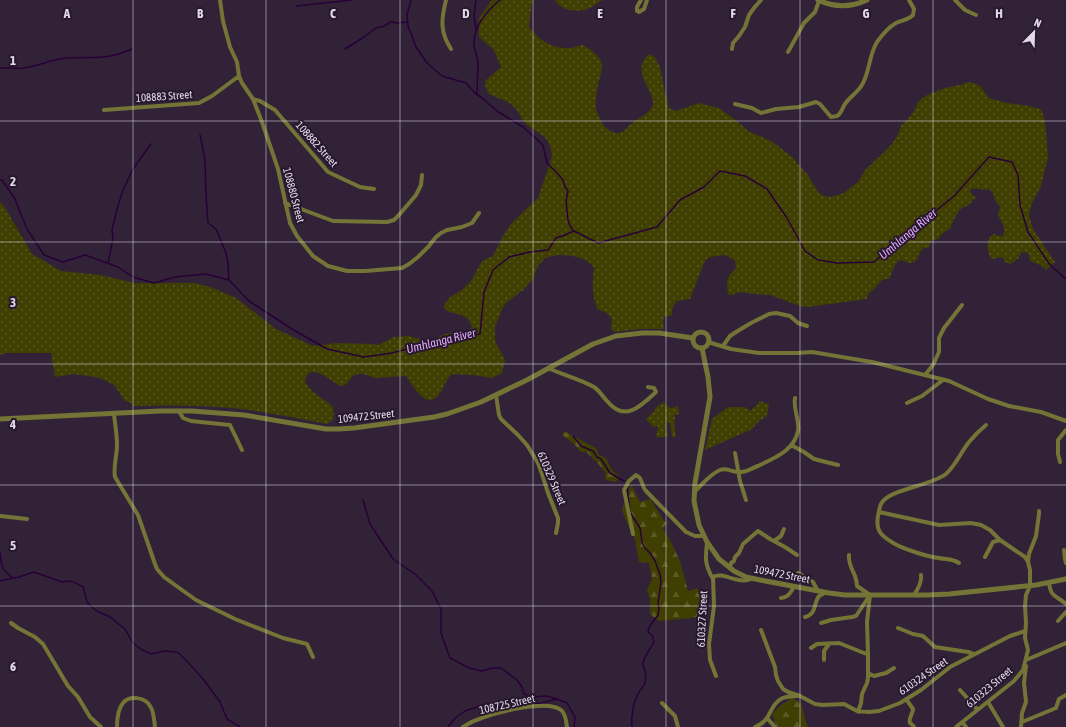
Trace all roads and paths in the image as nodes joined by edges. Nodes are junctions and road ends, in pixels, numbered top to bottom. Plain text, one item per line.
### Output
1 (220, 0) edge
2 (446, 0) edge
3 (641, 0) edge
4 (647, 0) edge
5 (761, 0) edge
6 (818, 0) edge
7 (867, 0) edge
8 (909, 0) edge
9 (915, 0) edge
10 (955, 0) edge
11 (912, 5) junction
12 (976, 15) dead end
13 (732, 49) dead end
14 (451, 50) dead end
15 (788, 52) dead end
16 (239, 76) junction
17 (254, 99) junction
18 (735, 104) dead end
19 (104, 110) dead end
20 (422, 175) dead end
21 (374, 189) dead end
22 (285, 203) junction
23 (479, 212) dead end
24 (962, 305) dead end
25 (807, 326) dead end
26 (693, 338) junction
27 (708, 342) junction
28 (723, 346) junction
29 (702, 348) junction
30 (548, 368) junction
31 (925, 375) junction
32 (943, 380) junction
33 (648, 387) dead end
34 (496, 395) junction
35 (795, 398) dead end
36 (907, 403) dead end
37 (179, 411) junction
38 (114, 414) junction
39 (0, 419) edge
40 (1066, 421) edge
41 (986, 425) dead end
42 (1066, 430) edge
43 (791, 445) junction
44 (242, 450) dead end
45 (735, 453) dead end
46 (1060, 462) dead end
47 (838, 464) dead end
48 (738, 472) junction
49 (694, 493) junction
50 (746, 500) dead end
51 (1039, 511) dead end
52 (879, 512) junction
53 (0, 516) edge
54 (27, 520) dead end
55 (784, 530) dead end
56 (556, 533) dead end
57 (633, 534) dead end
58 (704, 536) junction
59 (1000, 540) junction
60 (774, 542) junction
61 (708, 543) junction
62 (1064, 550) dead end
63 (797, 554) dead end
64 (849, 556) dead end
65 (986, 557) dead end
66 (1028, 562) junction
67 (1066, 563) edge
68 (959, 564) dead end
69 (730, 568) junction
70 (798, 573) dead end
71 (922, 575) dead end
72 (713, 579) junction
73 (751, 579) junction
74 (1066, 579) edge
75 (1048, 583) junction
76 (1030, 586) junction
77 (794, 587) junction
78 (818, 591) junction
79 (825, 593) junction
80 (870, 595) junction
81 (914, 595) junction
82 (781, 598) dead end
83 (1066, 604) edge
84 (1066, 612) edge
85 (805, 617) dead end
86 (1058, 621) dead end
87 (11, 623) dead end
88 (821, 623) dead end
89 (898, 628) dead end
90 (761, 630) dead end
91 (1025, 631) junction
92 (1066, 643) edge
93 (829, 644) junction
94 (811, 648) dead end
95 (868, 654) junction
96 (974, 654) junction
97 (312, 657) dead end
98 (1026, 659) junction
99 (824, 660) dead end
100 (894, 668) dead end
101 (868, 673) junction
102 (716, 676) dead end
103 (960, 690) dead end
104 (1066, 695) edge
105 (800, 696) junction
106 (906, 699) junction
107 (988, 702) junction
108 (662, 703) dead end
109 (977, 710) junction
110 (859, 712) junction
111 (767, 718) junction
112 (962, 722) junction
113 (1022, 722) junction
114 (101, 727) edge
115 (117, 727) edge
116 (155, 727) edge
117 (463, 727) edge
118 (567, 727) edge
119 (678, 727) edge
120 (755, 727) edge
121 (775, 727) edge
122 (914, 727) edge
123 (956, 727) edge
124 (966, 727) edge
125 (1003, 727) edge
126 (1021, 727) edge

1 - 16 street, 108880 Street
2 - 14 street
3 - 4 street
5 - 13 street
6 - 7 street
6 - 15 street
8 - 11 street
9 - 11 street
10 - 12 street
11 - 18 street
16 - 17 street, 108880 Street
16 - 19 street, 108883 Street
17 - 21 street, 108882 Street
17 - 22 street, 108880 Street
20 - 22 street
22 - 23 street, 108880 Street
24 - 31 street
25 - 28 street
26 - 27 street
26 - 29 street
26 - 30 street, 109472 Street
27 - 28 street
27 - 29 street
28 - 31 street
29 - 49 street, 109472 Street
30 - 33 street
30 - 34 street, 109472 Street
31 - 32 street
32 - 36 street
32 - 40 street
34 - 37 street, 109472 Street
34 - 56 street, 610329 Street
35 - 43 street
37 - 38 street, 109472 Street
37 - 44 street
38 - 39 street, 109472 Street
38 - 97 street
41 - 52 street
42 - 46 street
43 - 47 street
43 - 48 street
45 - 48 street
48 - 49 street
48 - 50 street
49 - 58 street, 109472 Street
51 - 66 street
52 - 59 street
52 - 68 street
53 - 54 street
55 - 60 street
57 - 58 street
58 - 61 street, 109472 Street
59 - 65 street
59 - 66 street
60 - 63 street
60 - 69 street
61 - 69 street, 109472 Street
61 - 72 street
62 - 67 street
64 - 80 street
66 - 76 street, 610323 Street
69 - 73 street, 109472 Street
70 - 78 street
71 - 81 street
72 - 73 street, 610327 Street
72 - 102 street, 610327 Street
73 - 77 street, 109472 Street
74 - 75 street, 109472 Street
75 - 76 street, 109472 Street
75 - 83 street
76 - 81 street, 109472 Street
76 - 91 street, 610323 Street
77 - 78 street, 109472 Street
77 - 82 street
78 - 79 street, 109472 Street
79 - 80 street, 109472 Street
79 - 85 street
80 - 81 street, 109472 Street
80 - 88 street
80 - 95 street
84 - 86 street
87 - 114 street
89 - 96 street
90 - 105 street, 610324 Street
91 - 96 street, 610324 Street
91 - 98 street, 610323 Street
92 - 98 street
93 - 94 street
93 - 95 street
93 - 99 street
95 - 101 street
96 - 106 street, 610324 Street
98 - 107 street, 610323 Street
98 - 113 street
100 - 101 street
101 - 110 street
103 - 109 street
104 - 113 street
105 - 110 street, 610324 Street
105 - 111 street
106 - 110 street, 610324 Street
106 - 122 street
107 - 109 street, 610323 Street
107 - 125 street
108 - 119 street
109 - 112 street, 610323 Street
111 - 120 street
111 - 121 street
112 - 123 street, 610323 Street
112 - 124 street
113 - 126 street
115 - 116 street
117 - 118 street, 108725 Street

